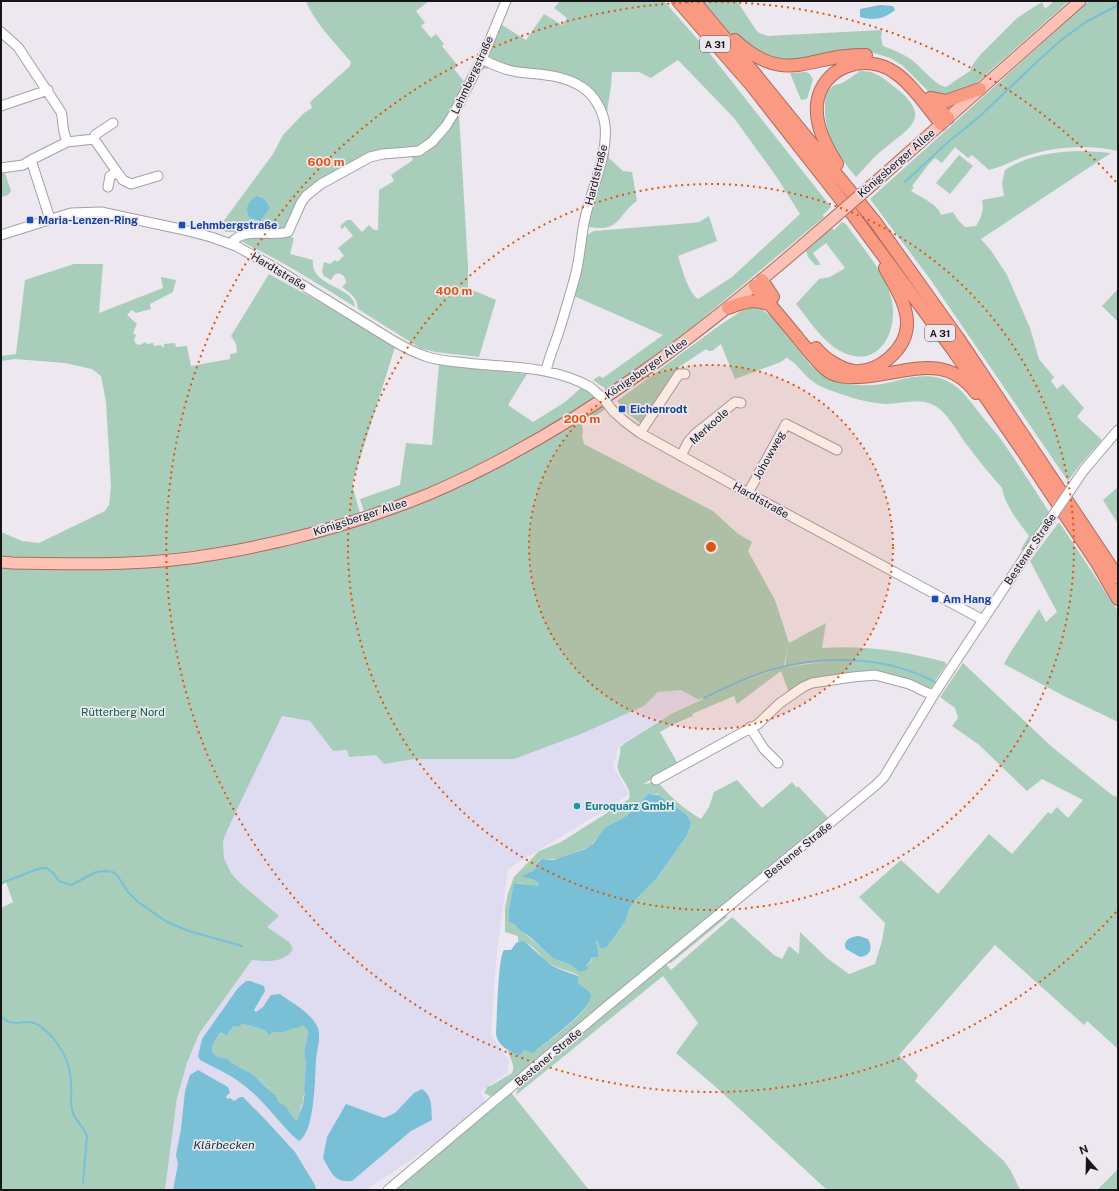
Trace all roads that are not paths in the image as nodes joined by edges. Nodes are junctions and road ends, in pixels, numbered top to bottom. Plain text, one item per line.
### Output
1 (506, 1) edge
2 (678, 1) edge
3 (694, 1) edge
4 (699, 1) edge
5 (1080, 1) edge
6 (1, 32) edge
7 (482, 59) junction
8 (980, 89) junction
9 (48, 90) junction
10 (930, 98) junction
11 (1, 106) edge
12 (945, 121) junction
13 (113, 123) dead end
14 (94, 139) junction
15 (67, 142) junction
16 (31, 160) junction
17 (1, 168) edge
18 (117, 172) junction
19 (158, 176) dead end
20 (108, 187) dead end
21 (853, 215) junction
22 (50, 219) junction
23 (876, 223) junction
24 (1, 235) edge
25 (231, 244) junction
26 (758, 283) junction
27 (771, 306) junction
28 (728, 308) junction
29 (546, 371) junction
30 (684, 374) dead end
31 (741, 403) dead end
32 (1118, 430) edge
33 (640, 433) junction
34 (837, 450) dead end
35 (1024, 453) junction
36 (681, 456) junction
37 (748, 493) junction
38 (1, 562) edge
39 (1118, 576) edge
40 (1118, 599) edge
41 (983, 620) junction
42 (935, 692) junction
43 (750, 727) junction
44 (778, 763) dead end
45 (656, 780) dead end
46 (388, 1190) edge

1 - 7 street, Lehmbergstraße
2 - 21 highway, A 31
3 - 23 highway, A 31
4 - 10 highway
5 - 8 main road, Königsberger Allee
6 - 9 street
7 - 25 street, Lehmbergstraße
7 - 29 street, Hardtstraße
8 - 10 highway
8 - 12 main road, Königsberger Allee
9 - 11 street
9 - 15 street
10 - 12 highway
12 - 23 highway
12 - 26 main road, Königsberger Allee, bridge
13 - 14 street
14 - 15 street
14 - 18 street
15 - 16 street
16 - 17 street
16 - 22 street
18 - 19 street
18 - 20 street
21 - 26 highway
21 - 35 highway, A 31
22 - 24 street, Hardtstraße
22 - 25 street, Hardtstraße
23 - 39 highway, A 31
25 - 29 street, Hardtstraße
26 - 27 highway
26 - 28 main road, Königsberger Allee
27 - 28 highway
27 - 35 highway
28 - 38 main road, Königsberger Allee
29 - 33 street, Hardtstraße, bridge
30 - 33 street
31 - 36 street, Merkoole
32 - 41 street, Bestener Straße, bridge
33 - 36 street, Hardtstraße
34 - 37 street, Johowweg
35 - 40 highway, A 31
36 - 37 street, Hardtstraße
37 - 41 street, Hardtstraße
41 - 42 street, Bestener Straße
42 - 43 street
42 - 46 street, Bestener Straße
43 - 44 street
43 - 45 street

